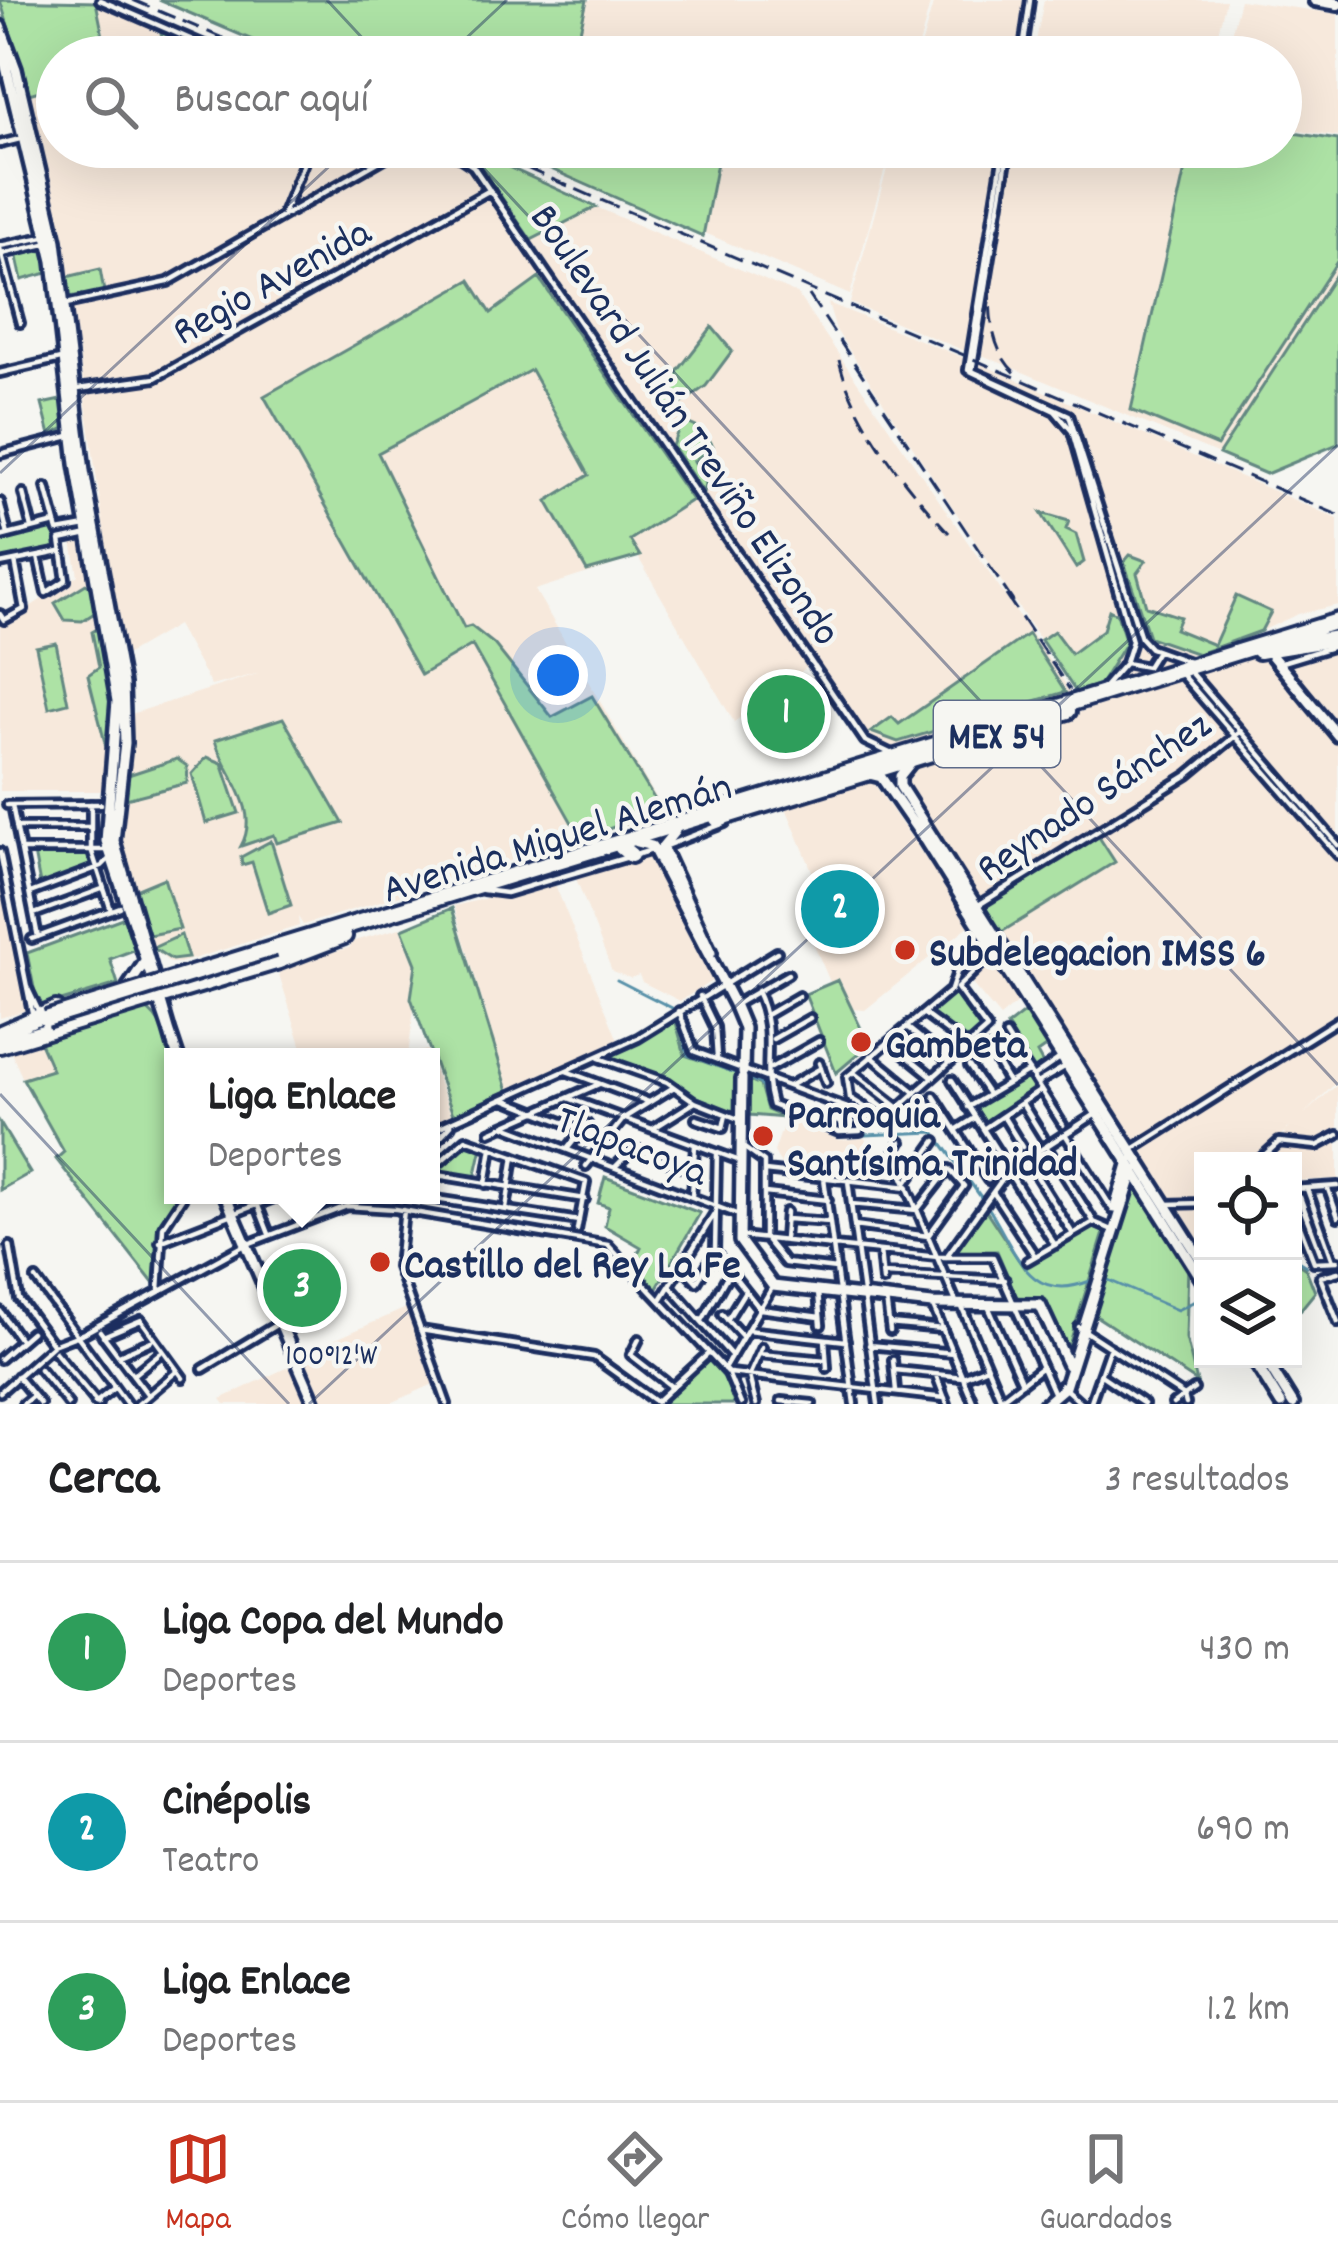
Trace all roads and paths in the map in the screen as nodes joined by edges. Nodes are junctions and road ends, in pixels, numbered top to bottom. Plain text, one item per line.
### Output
1 (100, 0) edge
2 (1030, 0) edge
3 (1315, 0) edge
4 (1338, 4) edge
5 (0, 26) edge
6 (183, 36) edge
7 (1025, 36) edge
8 (0, 42) edge
9 (8, 71) edge
10 (24, 138) junction
11 (0, 144) edge
12 (302, 168) edge
13 (367, 168) edge
14 (474, 168) edge
15 (1002, 168) edge
16 (490, 190) junction
17 (282, 217) junction
18 (52, 239) junction
19 (1, 250) edge
20 (3, 269) edge
21 (66, 304) junction
22 (20, 323) dead end
23 (65, 358) junction
24 (0, 374) edge
25 (1002, 387) junction
26 (72, 389) junction
27 (77, 435) junction
28 (0, 454) edge
29 (46, 487) dead end
30 (23, 493) dead end
31 (0, 502) edge
32 (55, 523) junction
33 (32, 529) junction
34 (87, 530) junction
35 (4, 536) edge
36 (60, 552) junction
37 (38, 557) junction
38 (15, 561) junction
39 (0, 564) edge
40 (1127, 592) junction
41 (1119, 594) junction
42 (1133, 611) junction
43 (1338, 611) edge
44 (1124, 614) junction
45 (0, 616) edge
46 (103, 619) junction
47 (1338, 624) edge
48 (113, 632) junction
49 (1338, 642) edge
50 (1153, 649) junction
51 (1131, 653) junction
52 (1230, 653) junction
53 (1268, 655) junction
54 (1125, 663) junction
55 (1188, 670) junction
56 (1096, 694) junction
57 (1238, 734) junction
58 (1338, 736) edge
59 (869, 746) junction
60 (895, 754) junction
61 (914, 760) junction
62 (868, 768) junction
63 (91, 804) junction
64 (101, 804) dead end
65 (901, 805) junction
66 (733, 814) junction
67 (16, 827) junction
68 (89, 827) junction
69 (675, 831) junction
70 (1338, 845) edge
71 (629, 848) junction
72 (658, 848) junction
73 (21, 850) junction
74 (91, 850) junction
75 (0, 852) edge
76 (113, 853) junction
77 (1338, 855) edge
78 (96, 867) junction
79 (963, 884) junction
80 (103, 888) junction
81 (30, 893) junction
82 (977, 906) junction
83 (119, 907) dead end
84 (111, 910) junction
85 (34, 914) junction
86 (320, 934) junction
87 (344, 936) junction
88 (993, 943) junction
89 (276, 952) junction
90 (777, 952) dead end
91 (147, 961) junction
92 (178, 972) junction
93 (788, 974) dead end
94 (723, 984) junction
95 (148, 987) junction
96 (184, 988) junction
97 (954, 989) junction
98 (758, 991) junction
99 (700, 996) junction
100 (799, 996) dead end
101 (135, 1003) junction
102 (734, 1004) junction
103 (676, 1013) junction
104 (768, 1013) junction
105 (922, 1013) junction
106 (165, 1015) junction
107 (810, 1018) dead end
108 (42, 1019) junction
109 (1338, 1020) edge
110 (906, 1026) junction
111 (1006, 1035) dead end
112 (0, 1038) edge
113 (771, 1040) junction
114 (818, 1041) dead end
115 (889, 1041) junction
116 (967, 1046) junction
117 (175, 1048) edge
118 (989, 1049) dead end
119 (871, 1056) junction
120 (597, 1057) junction
121 (717, 1060) junction
122 (950, 1062) junction
123 (1063, 1062) junction
124 (969, 1066) dead end
125 (770, 1068) junction
126 (566, 1071) junction
127 (853, 1072) junction
128 (742, 1073) junction
129 (933, 1077) junction
130 (769, 1079) junction
131 (952, 1080) dead end
132 (1035, 1080) junction
133 (1008, 1082) junction
134 (826, 1083) dead end
135 (599, 1084) junction
136 (788, 1086) junction
137 (674, 1087) junction
138 (916, 1093) junction
139 (988, 1094) junction
140 (934, 1096) dead end
141 (568, 1098) junction
142 (504, 1099) junction
143 (649, 1102) junction
144 (695, 1102) junction
145 (1022, 1103) junction
146 (968, 1107) junction
147 (899, 1108) junction
148 (536, 1112) junction
149 (1096, 1114) junction
150 (726, 1115) junction
151 (1003, 1116) junction
152 (623, 1118) junction
153 (975, 1118) junction
154 (696, 1120) dead end
155 (741, 1120) junction
156 (455, 1121) junction
157 (1063, 1125) dead end
158 (505, 1126) junction
159 (440, 1127) edge
160 (982, 1129) junction
161 (653, 1130) junction
162 (956, 1130) junction
163 (490, 1132) dead end
164 (1065, 1134) junction
165 (1338, 1135) edge
166 (1043, 1137) dead end
167 (901, 1142) dead end
168 (936, 1142) dead end
169 (694, 1145) junction
170 (741, 1146) junction
171 (1046, 1146) junction
172 (492, 1148) junction
173 (1022, 1148) dead end
174 (440, 1149) edge
175 (567, 1149) junction
176 (1268, 1152) edge
177 (717, 1154) junction
178 (440, 1156) edge
179 (514, 1156) junction
180 (591, 1159) junction
181 (1026, 1159) junction
182 (891, 1160) junction
183 (1133, 1161) junction
184 (740, 1162) junction
185 (1004, 1162) dead end
186 (440, 1165) edge
187 (586, 1166) dead end
188 (614, 1168) junction
189 (693, 1171) junction
190 (765, 1171) junction
191 (1008, 1171) junction
192 (824, 1178) junction
193 (988, 1180) dead end
194 (848, 1181) junction
195 (486, 1184) junction
196 (907, 1185) junction
197 (1338, 1186) edge
198 (510, 1187) junction
199 (1327, 1188) junction
200 (1302, 1189) edge
201 (1307, 1189) junction
202 (993, 1192) junction
203 (765, 1193) junction
204 (692, 1197) junction
205 (440, 1199) edge
206 (585, 1199) junction
207 (828, 1200) junction
208 (1194, 1203) edge
209 (178, 1204) edge
210 (228, 1204) edge
211 (262, 1204) edge
212 (400, 1204) edge
213 (850, 1204) junction
214 (1160, 1204) junction
215 (258, 1206) junction
216 (506, 1209) junction
217 (715, 1209) junction
218 (400, 1210) junction
219 (917, 1210) junction
220 (1114, 1212) junction
221 (740, 1215) junction
222 (233, 1216) junction
223 (1338, 1217) edge
224 (579, 1221) junction
225 (830, 1222) junction
226 (1094, 1222) junction
227 (854, 1226) junction
228 (1109, 1228) junction
229 (1302, 1229) edge
230 (577, 1230) dead end
231 (1073, 1234) junction
232 (269, 1235) junction
233 (740, 1235) junction
234 (928, 1236) junction
235 (764, 1238) junction
236 (784, 1240) junction
237 (160, 1242) junction
238 (245, 1245) junction
239 (1054, 1245) junction
240 (10, 1246) dead end
241 (832, 1247) junction
242 (856, 1249) junction
243 (880, 1251) junction
244 (715, 1252) junction
245 (1035, 1256) junction
246 (942, 1257) junction
247 (1201, 1260) edge
248 (1027, 1261) dead end
249 (1336, 1261) edge
250 (1194, 1265) edge
251 (682, 1266) junction
252 (836, 1269) junction
253 (730, 1271) junction
254 (1338, 1272) edge
255 (1097, 1278) junction
256 (36, 1279) dead end
257 (1005, 1280) junction
258 (948, 1281) junction
259 (670, 1286) junction
260 (773, 1286) junction
261 (745, 1291) junction
262 (159, 1292) junction
263 (818, 1292) junction
264 (839, 1294) junction
265 (862, 1296) junction
266 (662, 1298) junction
267 (886, 1299) junction
268 (932, 1304) junction
269 (959, 1305) junction
270 (988, 1305) junction
271 (1016, 1305) junction
272 (760, 1309) junction
273 (0, 1312) edge
274 (702, 1322) junction
275 (1338, 1322) edge
276 (279, 1323) junction
277 (1082, 1328) junction
278 (943, 1329) junction
279 (420, 1330) junction
280 (31, 1332) dead end
281 (745, 1334) junction
282 (75, 1335) junction
283 (639, 1339) dead end
284 (825, 1339) junction
285 (20, 1340) junction
286 (151, 1341) junction
287 (846, 1341) junction
288 (869, 1345) junction
289 (1111, 1346) junction
290 (54, 1349) junction
291 (160, 1353) junction
292 (709, 1353) junction
293 (953, 1353) junction
294 (119, 1355) junction
295 (732, 1356) junction
296 (0, 1359) edge
297 (893, 1360) dead end
298 (1067, 1365) junction
299 (1042, 1366) junction
300 (987, 1367) junction
301 (1258, 1368) edge
302 (1271, 1368) edge
303 (40, 1369) dead end
304 (203, 1369) dead end
305 (895, 1370) junction
306 (726, 1371) junction
307 (176, 1372) junction
308 (133, 1375) junction
309 (936, 1375) junction
310 (1101, 1375) junction
311 (17, 1376) junction
312 (749, 1376) junction
313 (963, 1377) junction
314 (183, 1378) dead end
315 (1022, 1383) junction
316 (672, 1387) junction
317 (852, 1387) junction
318 (114, 1388) junction
319 (874, 1389) junction
320 (1194, 1389) dead end
321 (1060, 1390) junction
322 (777, 1391) dead end
323 (0, 1393) edge
324 (148, 1393) junction
325 (897, 1393) junction
326 (33, 1396) junction
327 (1185, 1400) edge
328 (946, 1401) edge
329 (1002, 1401) edge
330 (96, 1403) edge
331 (655, 1403) edge
332 (781, 1403) edge
333 (23, 1404) edge
334 (40, 1404) edge
335 (68, 1404) edge
336 (128, 1404) edge
337 (138, 1404) edge
338 (315, 1404) edge
339 (447, 1404) edge
340 (741, 1404) edge
341 (756, 1404) edge
342 (812, 1404) edge
343 (854, 1404) edge
344 (878, 1404) edge
345 (974, 1404) edge
346 (1045, 1404) edge
347 (1086, 1404) edge
348 (1144, 1404) edge
349 (1173, 1404) edge
350 (1281, 1404) edge
351 (1293, 1404) edge

1 - 6 street
2 - 7 street
3 - 4 main road
5 - 9 main road
8 - 9 main road
9 - 10 main road
9 - 18 main road
10 - 11 street
10 - 18 main road
12 - 17 street
13 - 17 street
14 - 16 street, Boulevard Julián Treviño Elizondo
15 - 25 street
16 - 26 street, Regio Avenida
16 - 59 street, Boulevard Julián Treviño Elizondo
17 - 21 street
18 - 19 street
18 - 21 main road
18 - 23 main road
19 - 20 street
20 - 22 street
21 - 26 main road
23 - 24 street
23 - 26 main road
25 - 40 street
25 - 41 street
26 - 27 main road
27 - 28 street
27 - 34 main road
27 - 48 main road
29 - 32 street
30 - 33 street
31 - 35 street
32 - 33 street
32 - 34 street
33 - 35 street
34 - 36 street
34 - 46 main road
36 - 37 street
36 - 37 street
37 - 38 street
38 - 39 street
38 - 45 street
40 - 41 street
40 - 42 street
41 - 44 street
42 - 44 street
42 - 50 street
43 - 52 highway
44 - 51 street
46 - 48 main road
46 - 76 main road
47 - 52 highway, Avenida Miguel Alemán / MEX 54
47 - 53 highway, Avenida Miguel Alemán / MEX 54
48 - 76 main road
49 - 53 highway
50 - 51 street
50 - 54 street
50 - 55 street
51 - 54 street
52 - 55 highway, Avenida Miguel Alemán / MEX 54
53 - 55 highway, Avenida Miguel Alemán / MEX 54
53 - 58 main road
54 - 56 street
55 - 56 highway, Avenida Miguel Alemán / MEX 54
55 - 57 street
55 - 61 highway, Avenida Miguel Alemán / MEX 54
56 - 60 highway, Avenida Miguel Alemán / MEX 54
57 - 70 street
57 - 77 street
57 - 82 street, Reynado Sánchez
59 - 60 street
59 - 62 street
60 - 62 highway, Avenida Miguel Alemán / MEX 54
61 - 62 highway, Avenida Miguel Alemán / MEX 54
61 - 79 main road
62 - 65 main road
62 - 66 highway, Avenida Miguel Alemán / MEX 54
62 - 86 highway, Avenida Miguel Alemán / MEX 54
63 - 64 street
63 - 67 street
63 - 68 street
65 - 79 main road
65 - 88 main road
66 - 69 highway, Avenida Miguel Alemán / MEX 54
66 - 72 street
67 - 68 street
67 - 73 street
68 - 74 street
69 - 71 highway, Avenida Miguel Alemán / MEX 54
69 - 72 main road
71 - 72 main road
71 - 87 highway, Avenida Miguel Alemán / MEX 54
72 - 94 main road
73 - 74 street
73 - 81 street
74 - 76 street
74 - 78 street
75 - 108 street
76 - 78 street
76 - 91 main road
78 - 80 street
78 - 81 street
79 - 82 main road
80 - 84 street
80 - 85 street
81 - 85 street
82 - 88 main road
83 - 84 street
84 - 85 street
86 - 89 highway, Avenida Miguel Alemán / MEX 54
86 - 92 highway
87 - 89 highway, Avenida Miguel Alemán / MEX 54
87 - 96 highway
88 - 97 street
88 - 123 main road
88 - 183 main road
89 - 108 highway, Avenida Miguel Alemán / MEX 54, bridge
90 - 94 street
91 - 92 main road
91 - 95 main road
91 - 95 main road
92 - 95 highway
92 - 96 highway
93 - 98 street
94 - 99 street
94 - 102 main road
95 - 96 highway
95 - 101 highway
95 - 106 main road
95 - 108 highway
96 - 106 main road
97 - 105 street
97 - 116 street
98 - 102 street
98 - 104 street
99 - 103 street
99 - 121 street
100 - 104 street
101 - 106 main road
101 - 112 highway
102 - 128 main road
103 - 120 street
103 - 121 street
104 - 113 street
105 - 110 street
105 - 116 street
106 - 117 main road
107 - 113 street
108 - 112 highway, Avenida Miguel Alemán / MEX 54
109 - 183 street
110 - 115 street
110 - 122 street
111 - 132 street
113 - 125 street
114 - 125 street
115 - 119 street
115 - 129 street
116 - 122 street
118 - 133 street
119 - 127 street
119 - 138 street
120 - 126 street
120 - 137 street
121 - 128 street
122 - 129 street
123 - 132 street
123 - 149 main road
124 - 139 street
125 - 130 street
126 - 135 street
126 - 142 street
127 - 147 street
127 - 147 street
128 - 130 street
128 - 155 main road
129 - 138 street
130 - 136 street
130 - 136 street
131 - 146 street
132 - 133 street
132 - 145 street
132 - 157 street
133 - 139 street
134 - 136 street
135 - 141 street
135 - 143 street
137 - 143 street
137 - 144 street
138 - 147 street
139 - 146 street
140 - 162 street
141 - 148 street
141 - 152 street
142 - 148 street
142 - 156 street
143 - 152 street
144 - 150 street
144 - 161 street
145 - 151 street
145 - 166 street
146 - 153 street
148 - 158 street
148 - 175 street
149 - 164 street
149 - 183 main road
150 - 154 street
150 - 155 street
151 - 160 street
151 - 173 street
152 - 161 street
152 - 180 street
153 - 160 street
153 - 162 street
155 - 170 main road
156 - 159 street
156 - 174 street
158 - 163 street
158 - 175 street, Tlapacoya
160 - 185 street
161 - 169 street
162 - 193 street
164 - 171 street
164 - 220 street
165 - 176 street
167 - 182 street
168 - 196 street
169 - 177 street
169 - 189 street
170 - 184 main road
170 - 190 street
171 - 181 street
171 - 226 street
172 - 178 street
172 - 179 street
172 - 195 street
175 - 180 street, Tlapacoya
177 - 184 street
177 - 217 street
179 - 198 street
179 - 206 street
180 - 187 street
180 - 188 street, Tlapacoya
181 - 191 street
181 - 231 street
182 - 192 street
182 - 196 street
183 - 214 main road
183 - 220 main road
183 - 255 main road
184 - 221 main road
186 - 195 street
188 - 189 street
188 - 204 street, Tlapacoya
189 - 204 street
190 - 192 street
190 - 203 street
191 - 202 street
191 - 239 street
192 - 194 street
192 - 207 street
194 - 196 street
194 - 213 street
195 - 198 street
196 - 219 street
197 - 199 street
198 - 206 street
198 - 216 street
199 - 201 street
199 - 223 street
200 - 201 street
201 - 249 street
202 - 245 street
202 - 246 street
203 - 207 street
203 - 235 street
204 - 217 street, Tlapacoya
205 - 216 street
206 - 224 street
207 - 225 street
208 - 214 street
209 - 237 street
210 - 222 main road
211 - 215 street
212 - 218 street
213 - 219 street
213 - 227 street
214 - 247 main road
214 - 250 main road
215 - 222 street
215 - 232 street
216 - 224 street
217 - 221 street, Tlapacoya
217 - 244 street
217 - 251 street
218 - 232 street
218 - 266 street
218 - 279 street
219 - 234 street
219 - 234 street
220 - 228 main road
221 - 233 main road
222 - 237 street
222 - 238 main road
224 - 230 street
225 - 236 street
225 - 241 street
226 - 228 street
226 - 231 street
227 - 234 street
227 - 242 street
228 - 255 main road
229 - 249 street
231 - 239 street
232 - 238 street
233 - 235 street
233 - 260 main road
234 - 246 street
235 - 236 street
235 - 252 street
236 - 241 street
237 - 262 street
238 - 262 street
238 - 276 main road
239 - 245 street
240 - 290 street
241 - 242 street
241 - 252 street
242 - 243 street
242 - 265 street
243 - 246 street
243 - 258 street
244 - 251 street
244 - 253 street
245 - 248 street
246 - 257 street
246 - 258 street
251 - 259 street
252 - 264 street
253 - 261 street
253 - 274 street
254 - 275 street
255 - 277 main road
256 - 282 street
257 - 258 street
257 - 271 street
258 - 269 street
259 - 266 street
259 - 274 street
260 - 263 main road
260 - 272 street
261 - 272 street
261 - 281 street
262 - 282 street
263 - 264 main road
263 - 272 street
264 - 265 main road
264 - 287 street
265 - 267 main road
265 - 288 street
266 - 292 street
267 - 268 main road
267 - 278 street
268 - 269 main road
268 - 278 street
269 - 270 main road
269 - 300 street
270 - 271 main road
270 - 315 street
271 - 298 main road
271 - 299 street
272 - 281 street
273 - 285 street
274 - 295 street
276 - 304 street
276 - 338 main road
277 - 289 street
277 - 298 main road
277 - 321 main road
278 - 293 street
279 - 331 street
279 - 339 street
280 - 285 street
281 - 284 street
281 - 295 street
282 - 290 street
282 - 318 street
283 - 316 street
284 - 287 street
284 - 312 street
285 - 296 street
286 - 291 street
286 - 294 street
286 - 294 street
287 - 317 street
288 - 293 street
288 - 319 street
289 - 310 street
289 - 327 street
290 - 311 street
290 - 330 street
291 - 307 street
291 - 308 street
292 - 306 street
292 - 316 street
293 - 313 street
294 - 308 street
295 - 306 street
297 - 305 street
298 - 321 main road
299 - 315 street
299 - 321 street
300 - 313 street
300 - 329 street
301 - 350 main road
302 - 351 main road
303 - 335 street
305 - 309 street
305 - 325 street
306 - 312 street
306 - 340 street
307 - 314 street
307 - 324 street
308 - 324 street
309 - 313 street
309 - 328 street
310 - 347 street
310 - 348 street
311 - 323 street
311 - 326 street
312 - 317 street
312 - 341 street
313 - 345 street
315 - 329 street
316 - 331 street
317 - 319 street
317 - 343 street
318 - 330 street
318 - 336 street
319 - 325 street
319 - 344 street
320 - 327 street
321 - 346 main road
321 - 347 street
322 - 332 street
324 - 336 street
324 - 337 street
325 - 328 street
326 - 333 street
326 - 334 street
327 - 349 street
332 - 342 street

